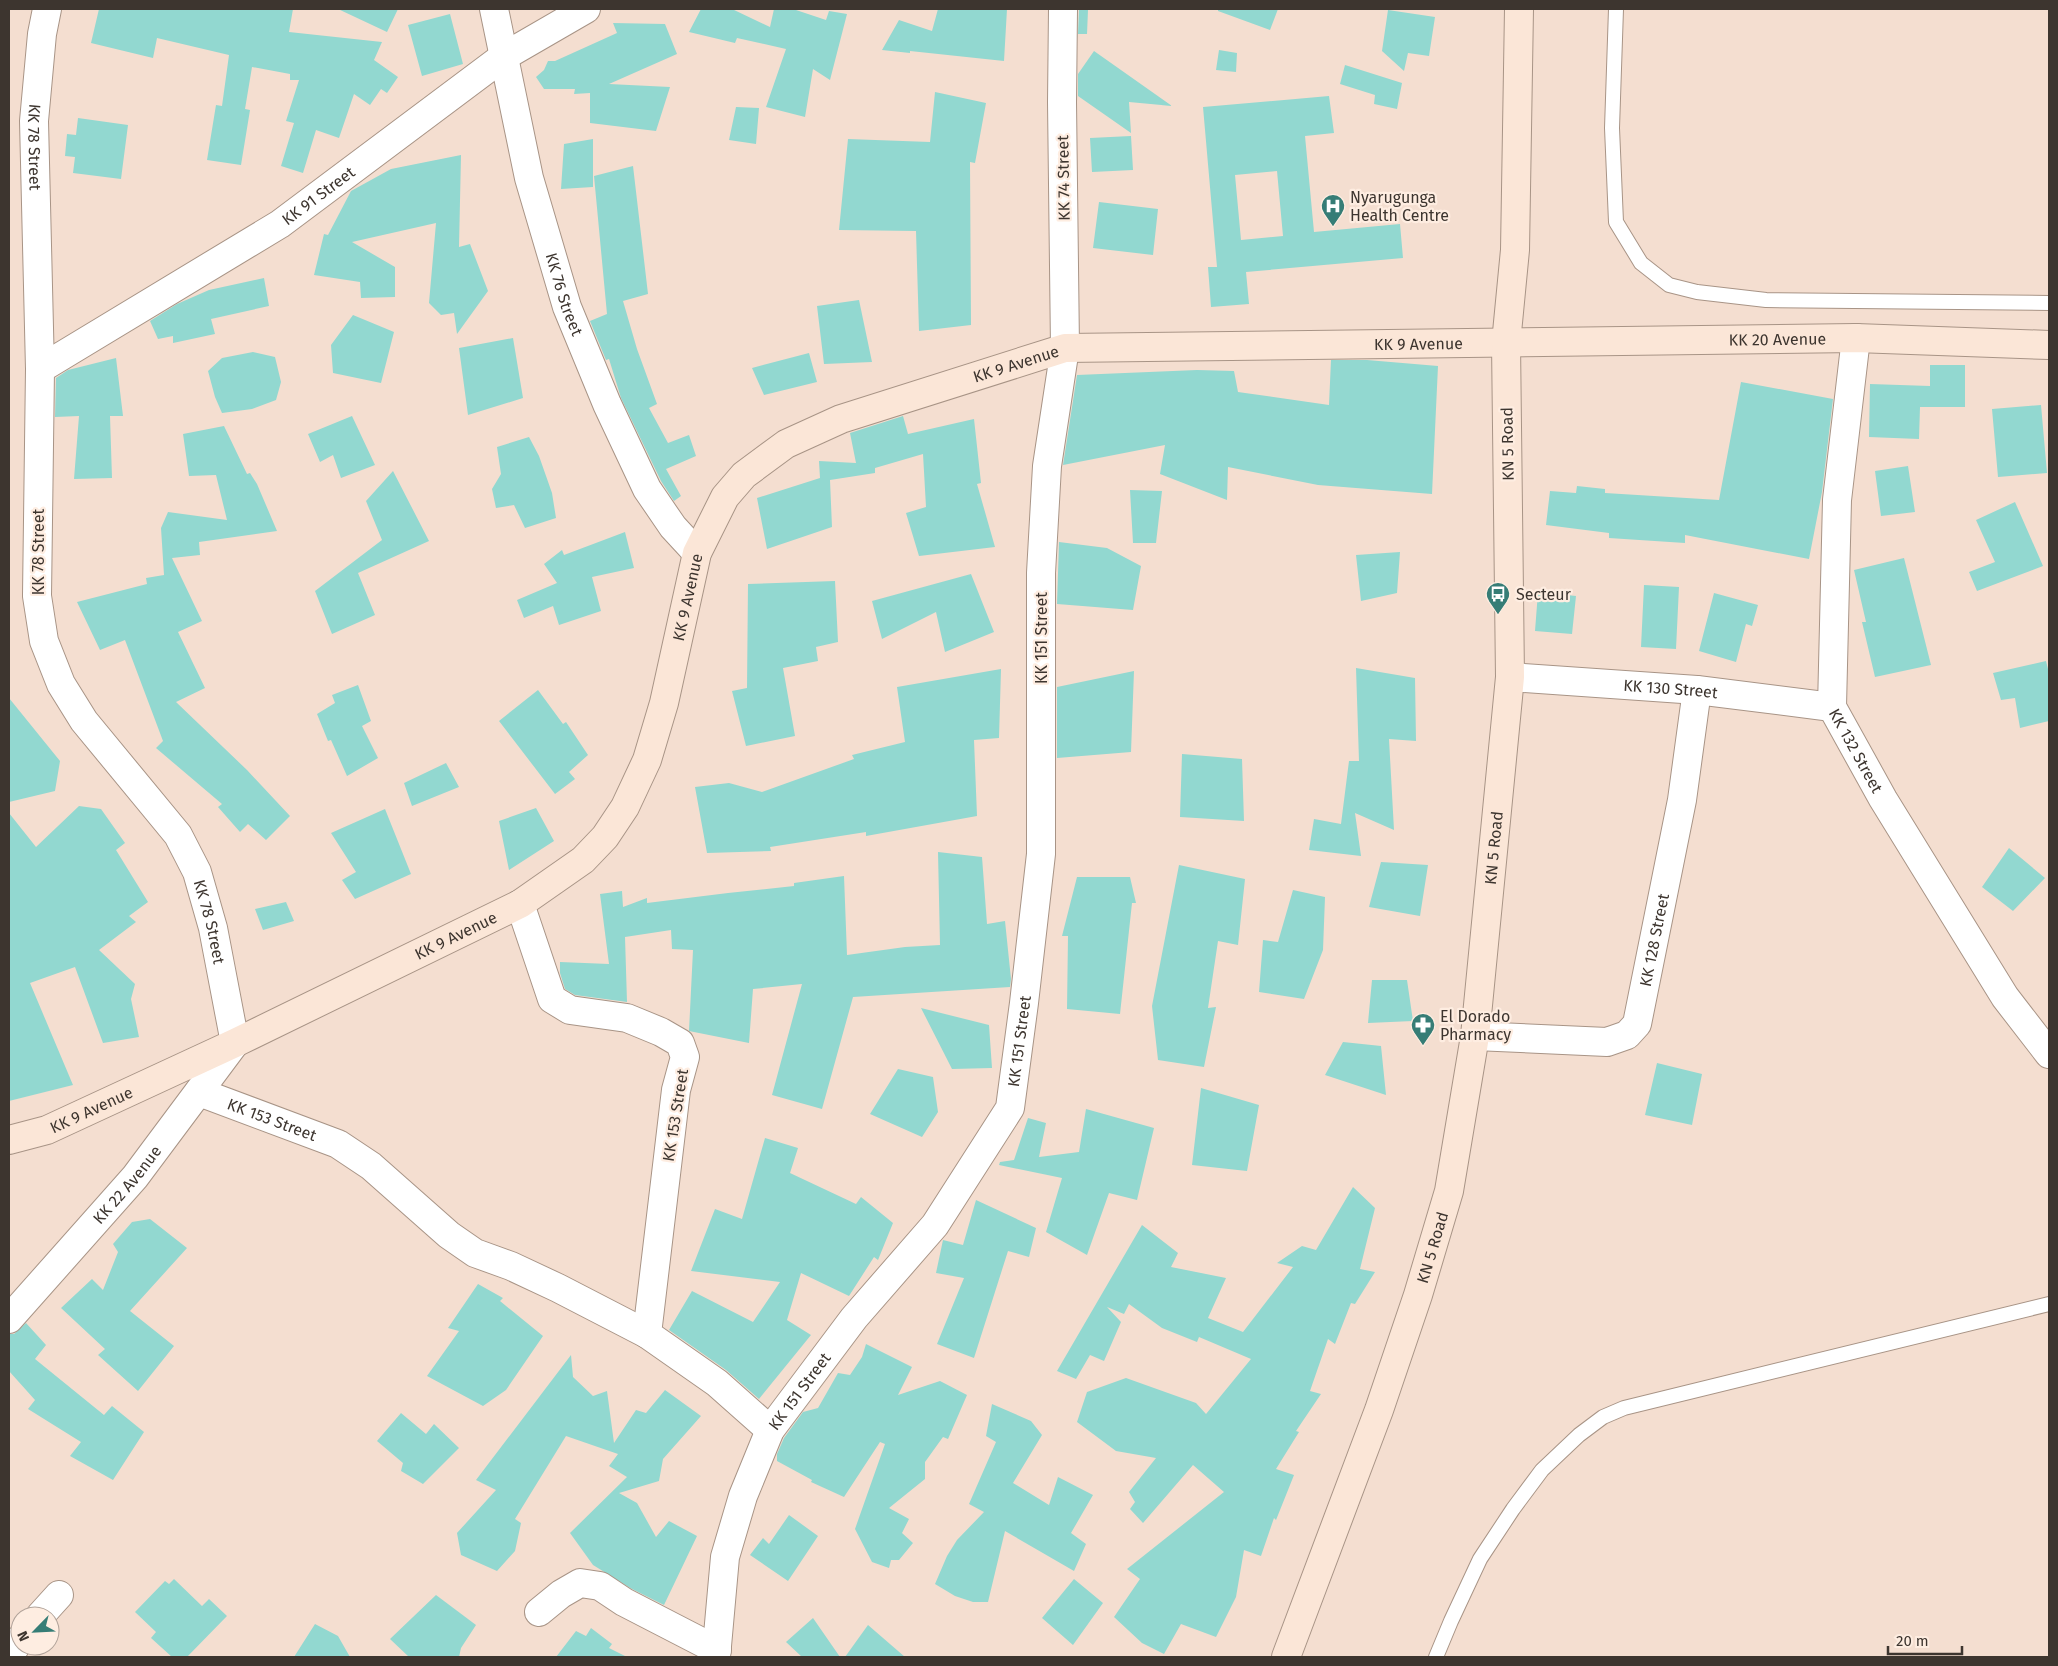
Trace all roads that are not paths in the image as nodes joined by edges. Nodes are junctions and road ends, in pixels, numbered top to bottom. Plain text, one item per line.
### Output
1 (48, 9) edge
2 (494, 9) edge
3 (586, 9) edge
4 (1063, 9) edge
5 (1519, 9) edge
6 (1616, 9) edge
7 (503, 58) junction
8 (2049, 303) edge
9 (1856, 338) junction
10 (1506, 343) junction
11 (2049, 345) edge
12 (1065, 348) junction
13 (40, 369) junction
14 (697, 553) junction
15 (1510, 677) junction
16 (1697, 690) junction
17 (1832, 707) junction
18 (520, 904) junction
19 (1476, 1036) junction
20 (235, 1043) junction
21 (2049, 1054) edge
22 (199, 1092) junction
23 (9, 1140) edge
24 (2049, 1304) edge
25 (9, 1319) edge
26 (647, 1334) junction
27 (770, 1430) junction
28 (59, 1595) dead end
29 (49, 1606) edge
30 (538, 1612) dead end
31 (717, 1653) edge
32 (1286, 1657) edge
33 (1436, 1657) edge

1 - 13 street, KK 78 Street
2 - 7 street, KK 76 Street
3 - 7 street, KK 91 Street
4 - 12 street, KK 74 Street
5 - 10 main road, KN 5 Road
6 - 8 lane
7 - 13 street, KK 91 Street
7 - 14 street, KK 76 Street
9 - 10 main road, KK 20 Avenue
9 - 11 main road, KK 20 Avenue
9 - 17 street, KK 132 Street
10 - 12 main road, KK 9 Avenue
10 - 15 main road, KN 5 Road
12 - 14 main road, KK 9 Avenue
12 - 27 street, KK 151 Street
13 - 20 street, KK 78 Street
14 - 18 main road, KK 9 Avenue
15 - 16 street, KK 130 Street
15 - 19 main road, KN 5 Road
16 - 17 street, KK 130 Street
16 - 19 street, KK 128 Street
17 - 21 street, KK 132 Street
18 - 20 main road, KK 9 Avenue
18 - 26 street, KK 153 Street
19 - 32 main road, KN 5 Road
20 - 22 street, KK 22 Avenue
20 - 23 main road, KK 9 Avenue
22 - 25 street, KK 22 Avenue
22 - 26 street, KK 153 Street
24 - 33 lane
26 - 27 street, KK 153 Street
27 - 31 street, KK 151 Street
28 - 29 street
30 - 31 street, KK 151 Street

